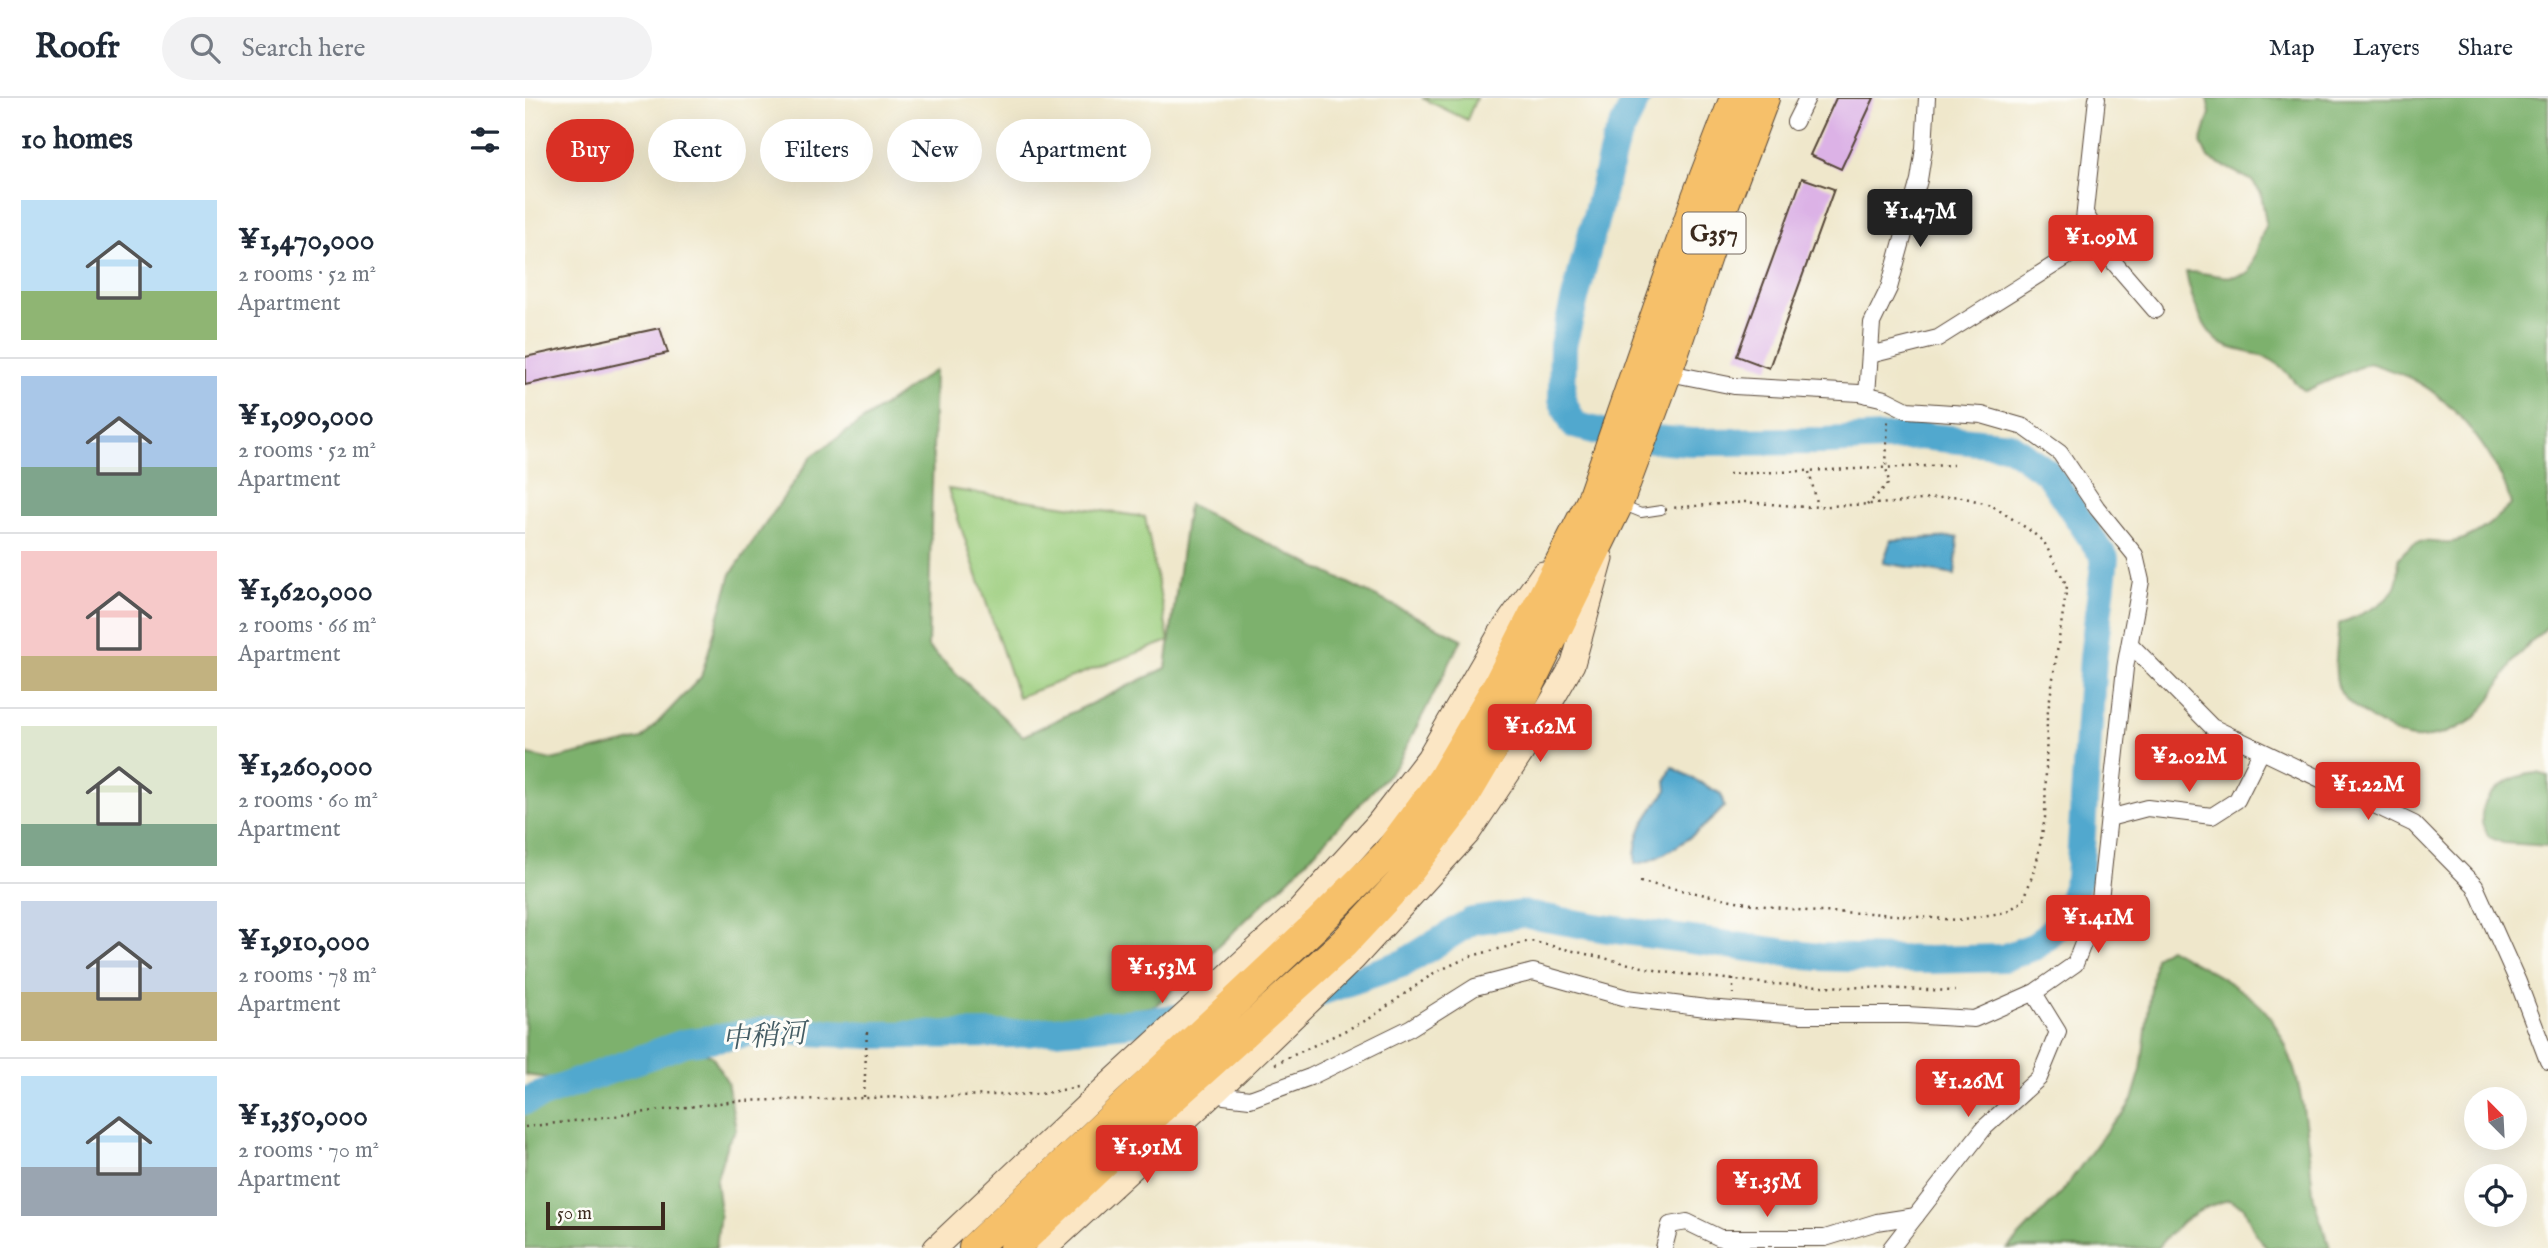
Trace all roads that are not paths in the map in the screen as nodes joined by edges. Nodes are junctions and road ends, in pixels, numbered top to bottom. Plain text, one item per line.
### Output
1 (1735, 98) edge
2 (1764, 98) edge
3 (1807, 98) edge
4 (1927, 98) edge
5 (2097, 98) edge
6 (1795, 122) dead end
7 (2085, 214) junction
8 (2155, 310) dead end
9 (1870, 355) junction
10 (1655, 364) junction
11 (1867, 395) junction
12 (1608, 504) junction
13 (1661, 510) road end
14 (2130, 644) junction
15 (2261, 751) junction
16 (2109, 818) junction
17 (1349, 951) junction
18 (2034, 992) junction
19 (2548, 1060) edge
20 (1219, 1089) junction
21 (1150, 1100) junction
22 (1916, 1216) junction
23 (935, 1248) edge
24 (974, 1248) edge
25 (1014, 1248) edge
26 (1046, 1248) edge
27 (1664, 1248) edge
28 (1891, 1248) edge

1 - 10 highway, G357
2 - 10 highway, G357
3 - 6 street
4 - 9 street
5 - 7 street
7 - 8 street
7 - 9 street
9 - 11 street
10 - 11 street
10 - 12 highway, G357
11 - 14 street
12 - 13 lane
12 - 17 highway, G357
12 - 21 highway, G357
12 - 23 street
14 - 15 street
14 - 16 street
15 - 16 street
15 - 19 street
16 - 18 street
17 - 20 street
17 - 21 highway, G357
18 - 20 street
18 - 22 street
20 - 26 street
21 - 24 highway, G357
21 - 25 highway, G357
22 - 27 street
22 - 28 street

